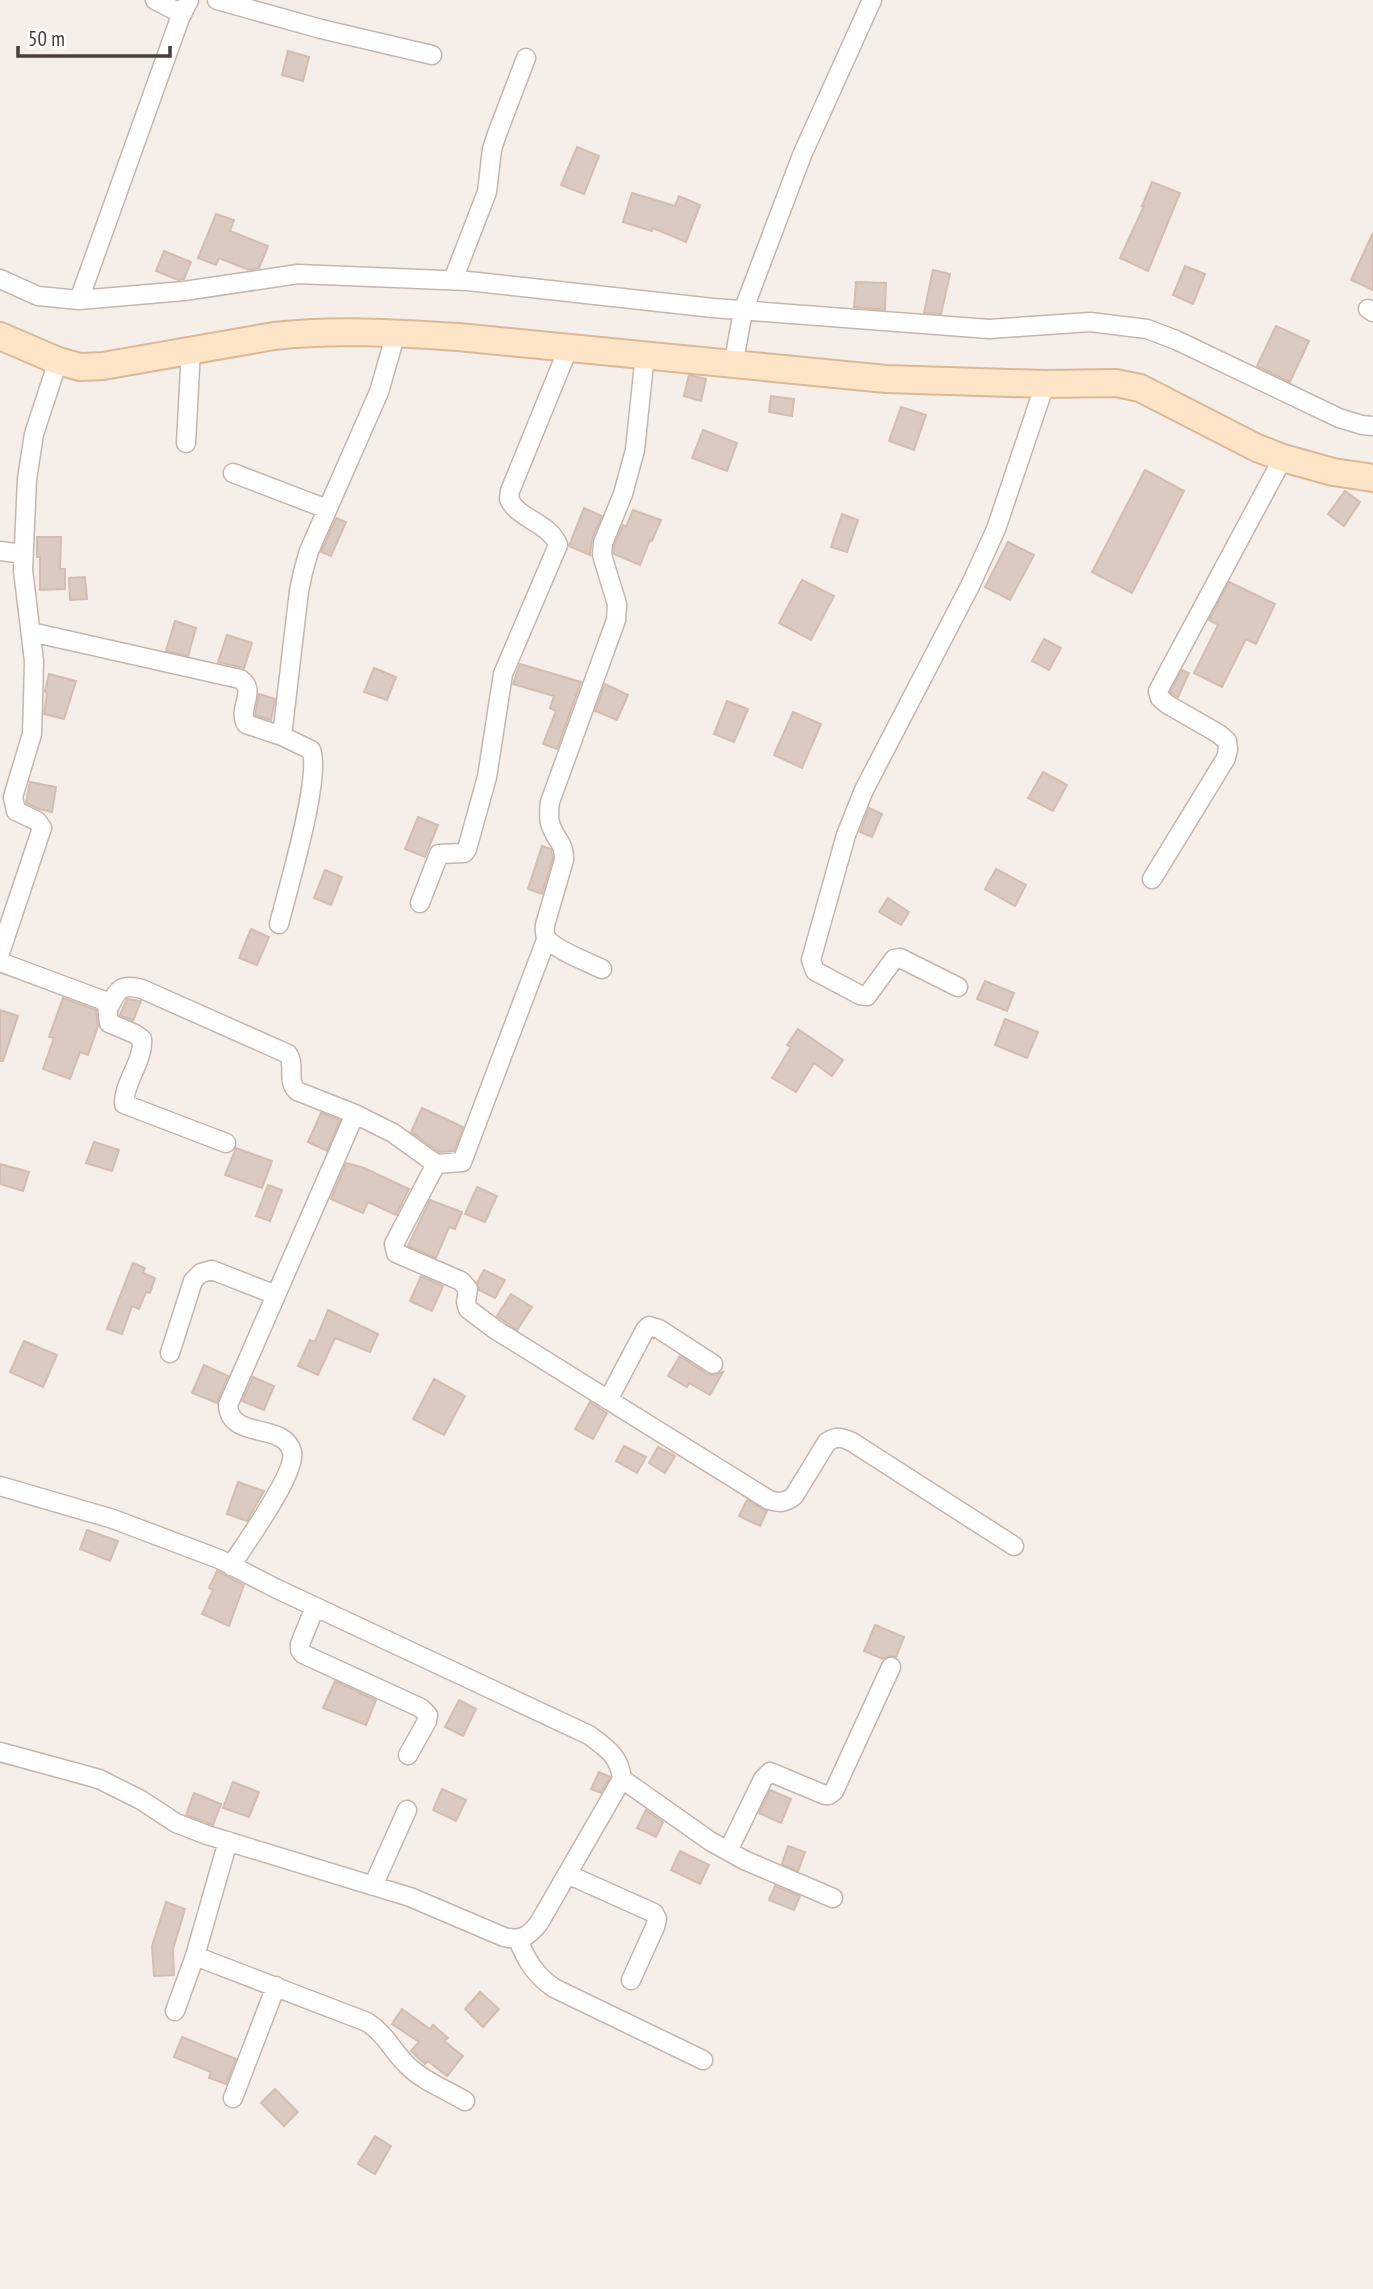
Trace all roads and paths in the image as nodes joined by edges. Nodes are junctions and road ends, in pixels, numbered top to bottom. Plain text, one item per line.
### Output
1 (155, 0) edge
2 (217, 0) edge
3 (872, 0) edge
4 (185, 7) edge
5 (432, 55) dead end
6 (526, 58) dead end
7 (0, 279) edge
8 (453, 280) junction
9 (79, 300) junction
10 (742, 319) junction
11 (396, 333) junction
12 (0, 336) edge
13 (568, 349) junction
14 (191, 350) junction
15 (645, 354) junction
16 (734, 358) junction
17 (58, 361) junction
18 (1045, 384) junction
19 (1373, 426) edge
20 (186, 443) dead end
21 (1283, 458) junction
22 (233, 473) dead end
23 (1373, 478) edge
24 (327, 509) junction
25 (0, 551) edge
26 (23, 554) junction
27 (31, 632) junction
28 (282, 736) junction
29 (1152, 879) dead end
30 (420, 903) dead end
31 (278, 924) dead end
32 (548, 941) junction
33 (0, 953) edge
34 (0, 962) edge
35 (602, 969) dead end
36 (958, 987) dead end
37 (108, 1009) junction
38 (355, 1114) junction
39 (226, 1143) dead end
40 (436, 1164) junction
41 (276, 1295) junction
42 (170, 1353) dead end
43 (713, 1364) dead end
44 (608, 1400) junction
45 (0, 1486) edge
46 (1014, 1546) dead end
47 (231, 1566) junction
48 (315, 1607) junction
49 (891, 1667) dead end
50 (0, 1752) edge
51 (408, 1755) dead end
52 (622, 1779) junction
53 (407, 1810) dead end
54 (228, 1842) junction
55 (728, 1852) junction
56 (567, 1874) junction
57 (373, 1886) junction
58 (833, 1898) dead end
59 (518, 1940) junction
60 (195, 1956) junction
61 (631, 1980) dead end
62 (276, 1986) junction
63 (175, 2011) dead end
64 (703, 2060) dead end
65 (233, 2098) dead end
66 (465, 2101) dead end

1 - 4 street
2 - 5 street
3 - 10 street
4 - 9 street
6 - 8 street
7 - 9 street
8 - 9 street
8 - 10 street
10 - 16 street
10 - 19 street
11 - 13 main road
11 - 14 main road
11 - 24 street
12 - 17 main road
13 - 15 main road
13 - 30 street
14 - 17 main road
14 - 20 street
15 - 16 main road
15 - 32 street
16 - 18 main road
17 - 26 street
18 - 21 main road
18 - 36 street
21 - 23 main road
21 - 29 street
22 - 24 street
24 - 28 street
25 - 26 street
26 - 27 street
27 - 28 street
27 - 33 street
28 - 31 street
32 - 35 street
32 - 40 street
34 - 37 street
37 - 38 street
37 - 39 street
38 - 40 street
38 - 41 street
40 - 44 street
41 - 42 street
41 - 47 street
43 - 44 street
44 - 46 street
45 - 47 street
47 - 48 street
48 - 51 street
48 - 52 street
49 - 55 street
50 - 54 street
52 - 55 street
52 - 56 street
53 - 57 street
54 - 57 street
54 - 60 street
55 - 58 street
56 - 59 street
56 - 61 street
57 - 59 street
59 - 64 street
60 - 62 street
60 - 63 street
62 - 65 street
62 - 66 street

